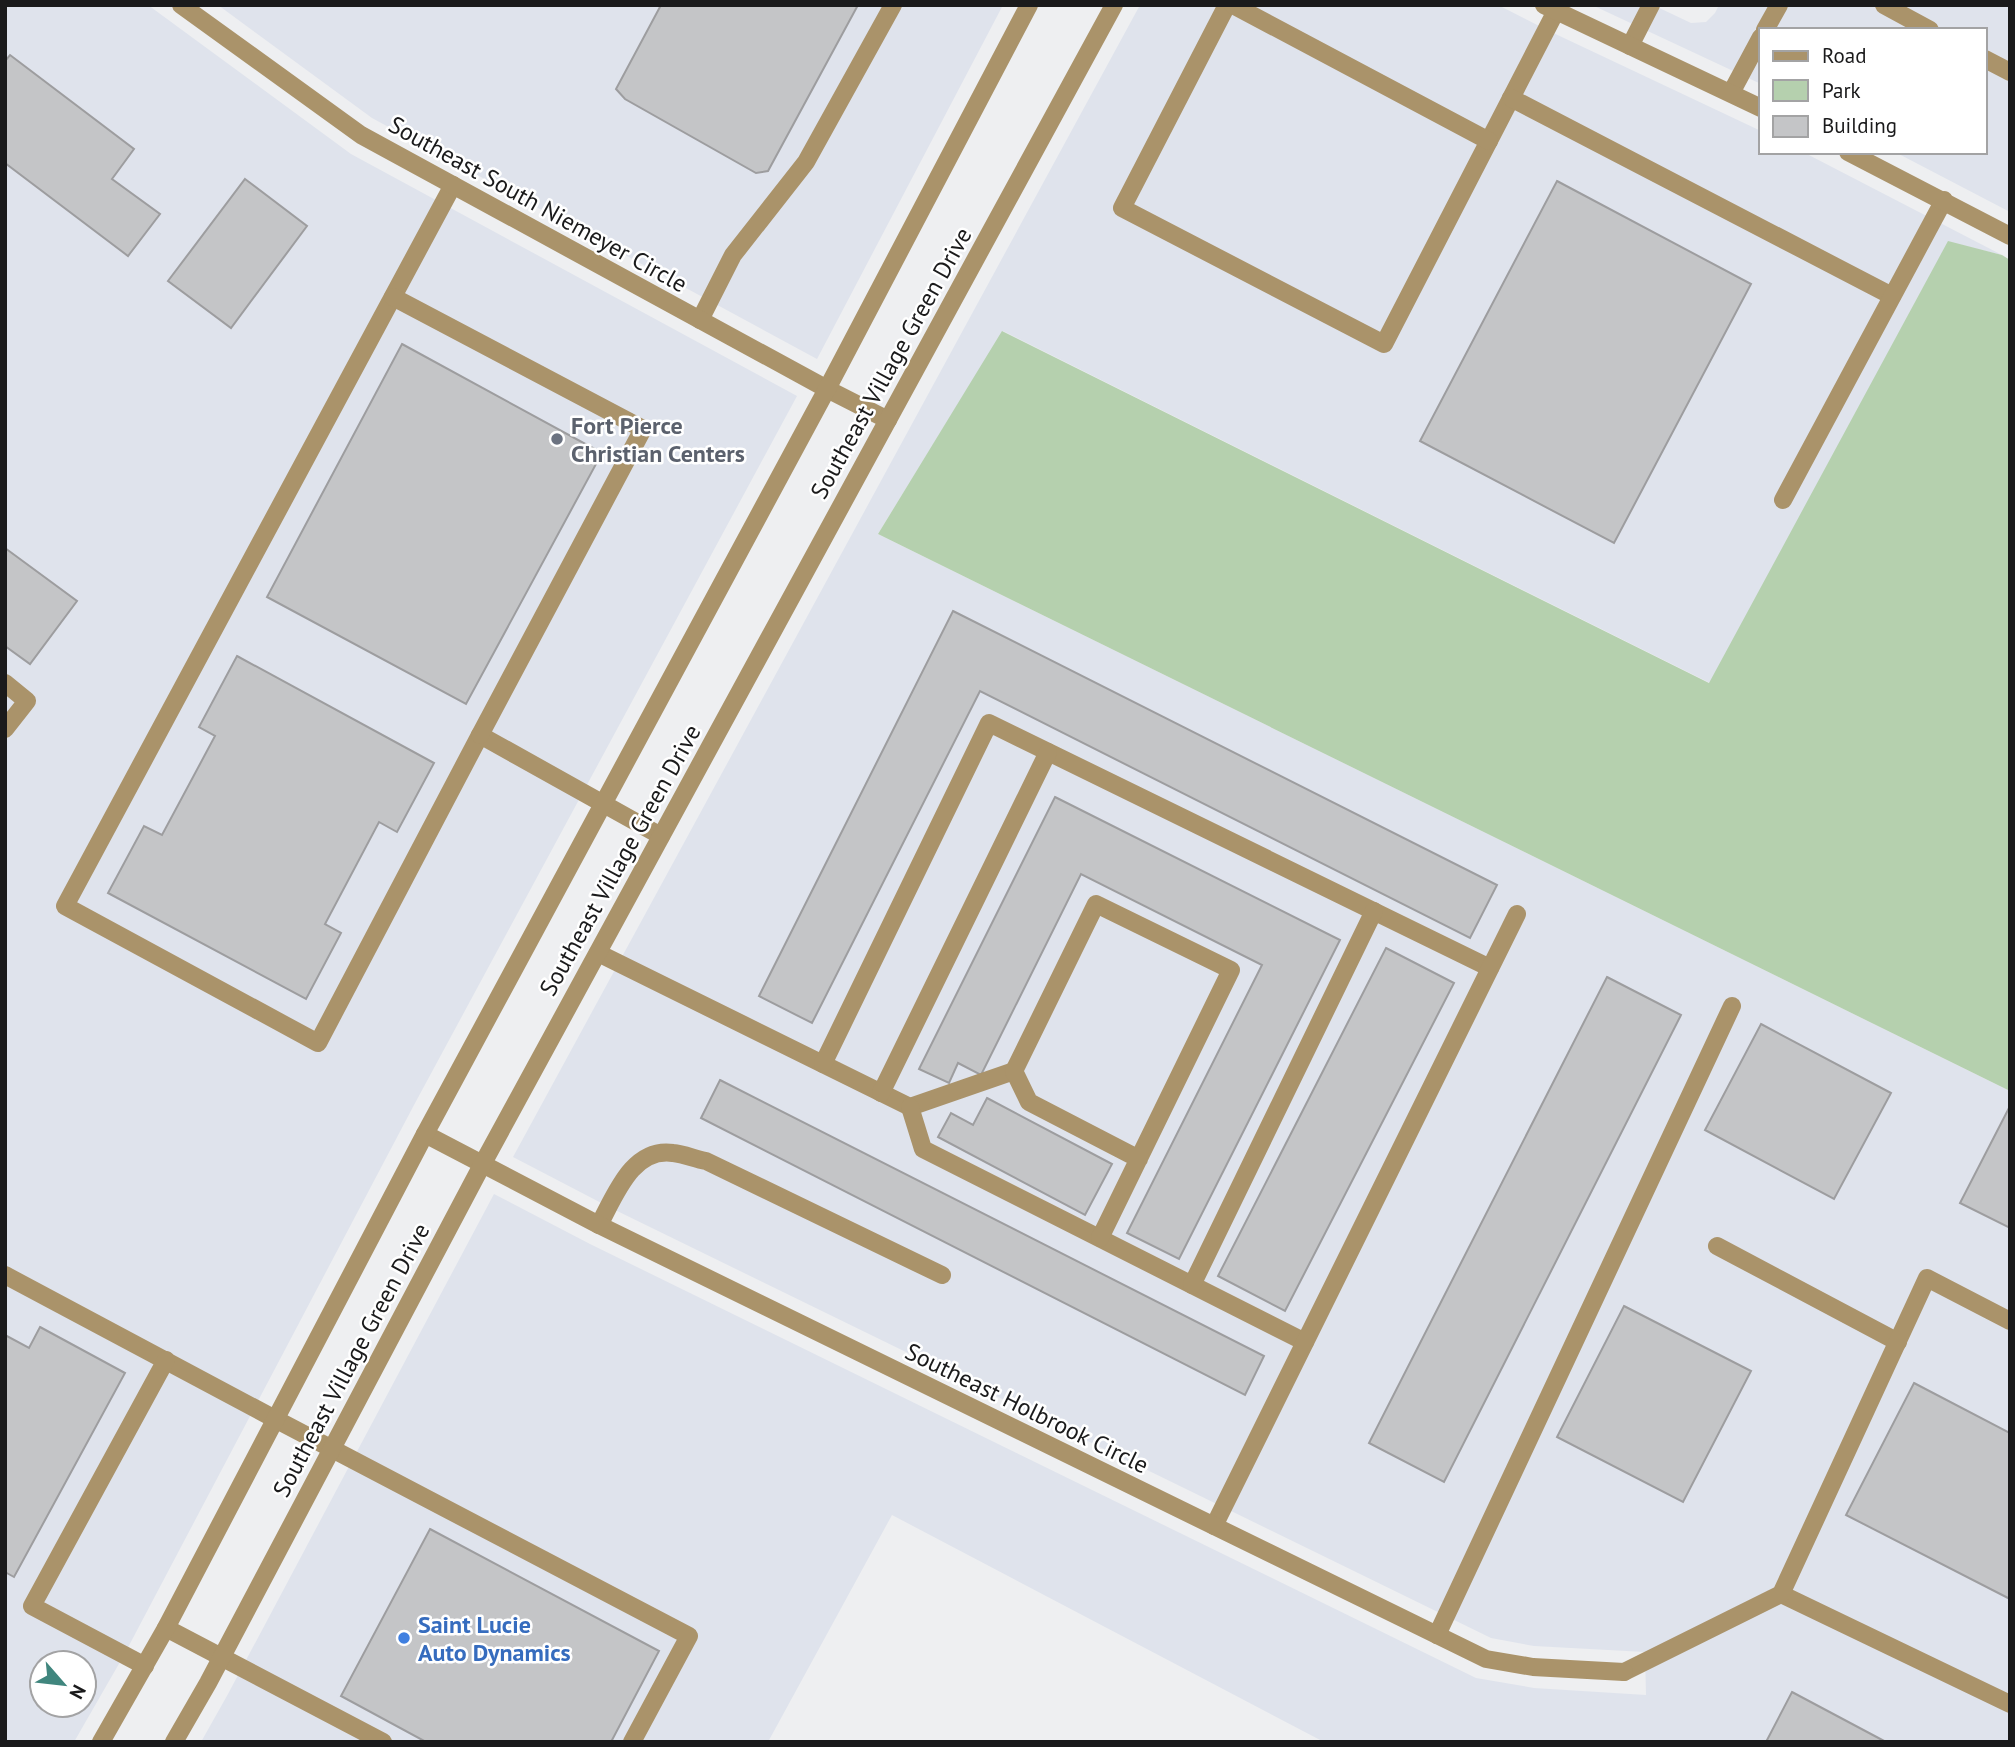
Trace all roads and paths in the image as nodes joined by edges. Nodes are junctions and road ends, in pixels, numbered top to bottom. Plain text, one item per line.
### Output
1 (181, 5) edge
2 (893, 5) edge
3 (1030, 5) edge
4 (1114, 5) edge
5 (1227, 5) edge
6 (1233, 5) edge
7 (1651, 5) edge
8 (1779, 5) edge
9 (1884, 5) edge
10 (1550, 8) edge
11 (1766, 28) edge
12 (1926, 28) edge
13 (1759, 41) edge
14 (1630, 46) junction
15 (1987, 60) edge
16 (2010, 72) edge
17 (1731, 93) junction
18 (1511, 98) junction
19 (1759, 107) edge
20 (1489, 141) junction
21 (1852, 154) edge
22 (453, 185) junction
23 (1944, 200) junction
24 (2010, 236) edge
25 (1892, 296) junction
26 (393, 297) junction
27 (700, 320) junction
28 (827, 389) junction
29 (888, 420) junction
30 (1783, 500) dead end
31 (5, 683) edge
32 (5, 729) edge
33 (480, 735) junction
34 (1048, 752) junction
35 (604, 803) junction
36 (662, 836) junction
37 (1374, 911) junction
38 (1517, 914) dead end
39 (598, 953) junction
40 (1490, 968) junction
41 (1732, 1006) dead end
42 (822, 1064) junction
43 (1014, 1071) junction
44 (881, 1093) junction
45 (910, 1107) junction
46 (425, 1134) junction
47 (1139, 1159) junction
48 (482, 1165) junction
49 (599, 1225) junction
50 (1100, 1238) junction
51 (1717, 1247) dead end
52 (5, 1275) edge
53 (942, 1275) dead end
54 (1192, 1285) junction
55 (2010, 1321) edge
56 (1305, 1342) junction
57 (1898, 1342) junction
58 (166, 1360) junction
59 (275, 1419) junction
60 (332, 1448) junction
61 (1214, 1526) junction
62 (1781, 1594) junction
63 (166, 1628) junction
64 (1437, 1635) junction
65 (221, 1658) junction
66 (145, 1666) junction
67 (2010, 1704) edge
68 (101, 1742) edge
69 (174, 1742) edge
70 (383, 1742) edge
71 (632, 1742) edge

1 - 22 street, Southeast South Niemeyer Circle
2 - 27 street
3 - 28 street, Southeast Village Green Drive
4 - 29 street, Southeast Village Green Drive
5 - 20 street
6 - 20 street
7 - 14 street
8 - 11 street
9 - 12 street
10 - 14 street
10 - 18 street
13 - 17 street
14 - 17 street
15 - 16 street
17 - 19 street
18 - 20 street
18 - 25 street
21 - 23 street
22 - 26 street
22 - 27 street, Southeast South Niemeyer Circle
23 - 24 street
23 - 25 street
25 - 30 street
26 - 33 street
26 - 33 street
27 - 28 street, Southeast South Niemeyer Circle
28 - 29 street, Southeast South Niemeyer Circle
28 - 35 street, Southeast Village Green Drive
29 - 36 street, Southeast Village Green Drive
31 - 32 street
33 - 35 street
34 - 37 street
34 - 42 street
34 - 44 street
35 - 36 street
35 - 46 street, Southeast Village Green Drive
36 - 39 street, Southeast Village Green Drive
37 - 40 street
37 - 54 street
38 - 40 street
39 - 42 street
39 - 48 street, Southeast Village Green Drive
40 - 56 street
41 - 64 street
42 - 44 street
43 - 45 street
43 - 47 street
43 - 47 street
44 - 45 street
45 - 50 street
46 - 48 street, Southeast Holbrook Circle
46 - 59 street, Southeast Village Green Drive
47 - 50 street
48 - 49 street, Southeast Holbrook Circle
48 - 60 street, Southeast Village Green Drive
49 - 53 street
49 - 61 street, Southeast Holbrook Circle
50 - 54 street
51 - 57 street
52 - 58 street
54 - 56 street
55 - 57 street
56 - 61 street
57 - 62 street
58 - 59 street
58 - 66 street
59 - 60 street
59 - 63 street, Southeast Village Green Drive
60 - 65 street, Southeast Village Green Drive
60 - 71 street
61 - 64 street, Southeast Holbrook Circle
62 - 64 street, Southeast Holbrook Circle
62 - 67 street
63 - 65 street
63 - 66 street, Southeast Village Green Drive
65 - 69 street, Southeast Village Green Drive
65 - 70 street
66 - 68 street, Southeast Village Green Drive

